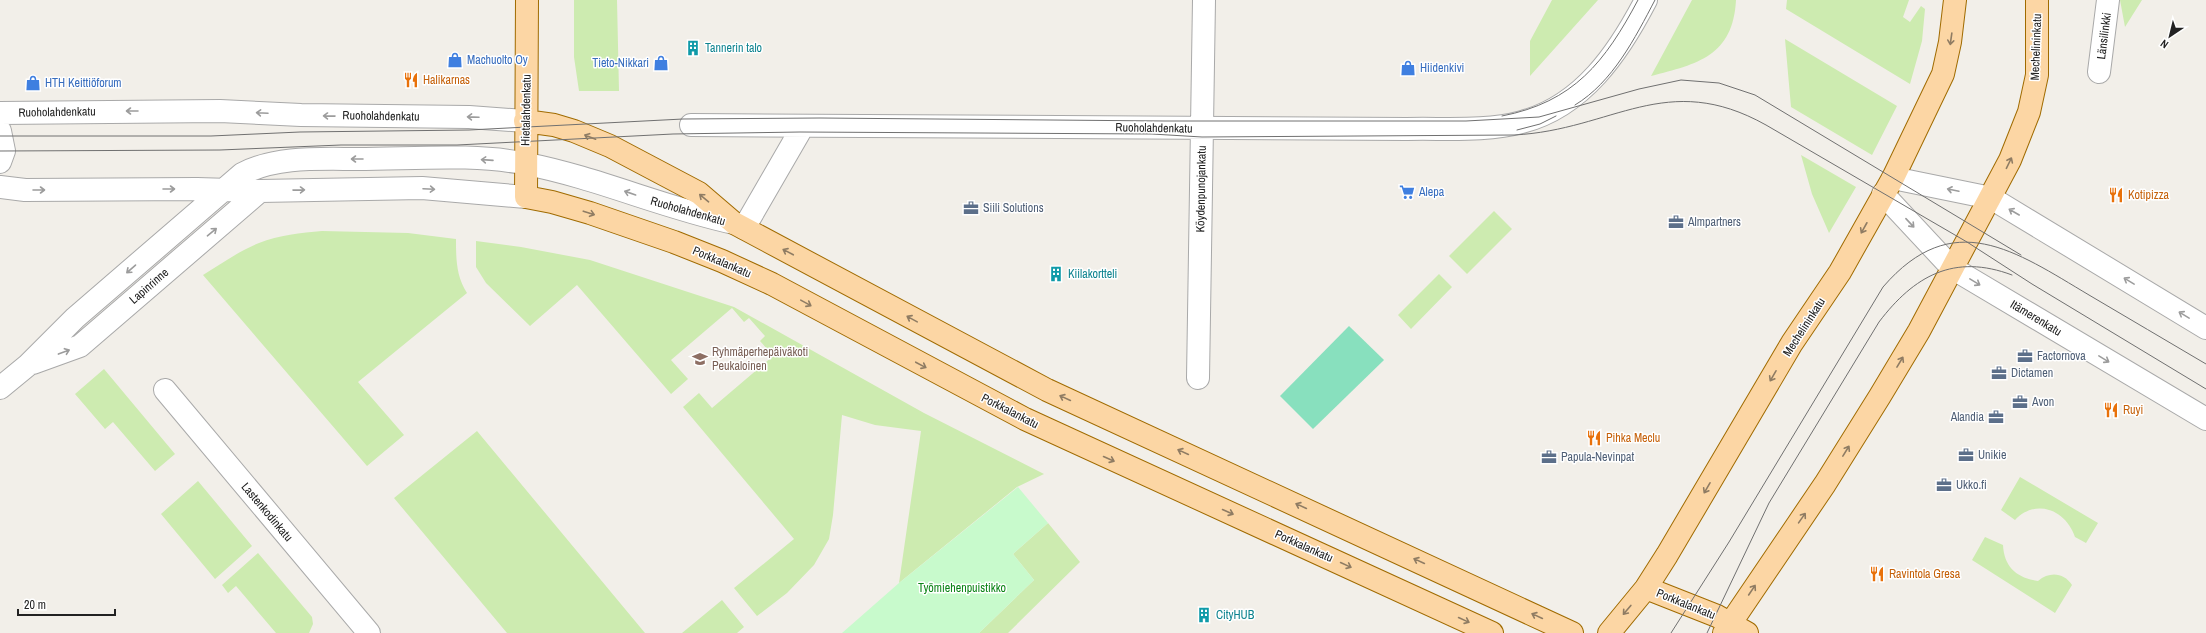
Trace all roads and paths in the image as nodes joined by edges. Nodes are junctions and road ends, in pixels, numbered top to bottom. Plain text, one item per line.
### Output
1 (528, 0) edge
2 (1204, 0) edge
3 (1646, 0) edge
4 (1955, 0) edge
5 (2037, 0) edge
6 (2108, 0) edge
7 (2100, 72) dead end
8 (0, 113) edge
9 (526, 121) junction
10 (691, 125) dead end
11 (803, 126) junction
12 (1202, 129) junction
13 (0, 131) edge
14 (0, 162) edge
15 (526, 163) junction
16 (1888, 186) junction
17 (0, 187) edge
18 (223, 190) junction
19 (260, 191) junction
20 (526, 197) junction
21 (1991, 198) junction
22 (739, 226) junction
23 (1952, 268) junction
24 (2206, 328) edge
25 (28, 365) junction
26 (1198, 378) dead end
27 (0, 388) edge
28 (165, 390) dead end
29 (2206, 419) edge
30 (1646, 588) junction
31 (361, 630) edge
32 (1734, 630) edge
33 (1492, 633) edge
34 (1572, 633) edge
35 (1609, 633) edge

1 - 9 main road, Hietalahdenkatu
2 - 12 street, Köydenpunojankatu
3 - 12 street, Ruoholahdenkatu
4 -> 16 main road, Mechelininkatu
21 -> 5 main road, Mechelininkatu
6 - 7 street, Länsilinkki
9 -> 8 street, Ruoholahdenkatu
9 - 15 main road, Hietalahdenkatu
22 -> 9 main road, Ruoholahdenkatu
10 - 11 street, Ruoholahdenkatu
11 - 12 street, Ruoholahdenkatu
11 - 22 street
12 - 26 street, Köydenpunojankatu
13 - 14 street
15 -> 18 street, Ruoholahdenkatu
15 - 20 main road, Hietalahdenkatu
22 -> 15 street, Ruoholahdenkatu
21 -> 16 street
16 -> 23 street, Itämerenkatu
16 -> 30 main road, Mechelininkatu
17 -> 18 street
18 - 19 street
18 -> 25 street, Lapinrinne
19 -> 20 street
25 -> 19 street, Lapinrinne
20 -> 33 main road, Porkkalankatu
21 - 23 main road, Mechelininkatu
24 -> 21 street
34 -> 22 main road
23 -> 29 street, Itämerenkatu
32 -> 23 main road, Mechelininkatu
25 - 27 street, Lapinrinne
28 - 31 street, Lastenkodinkatu
30 - 32 main road, Porkkalankatu
30 -> 35 main road, Mechelininkatu

